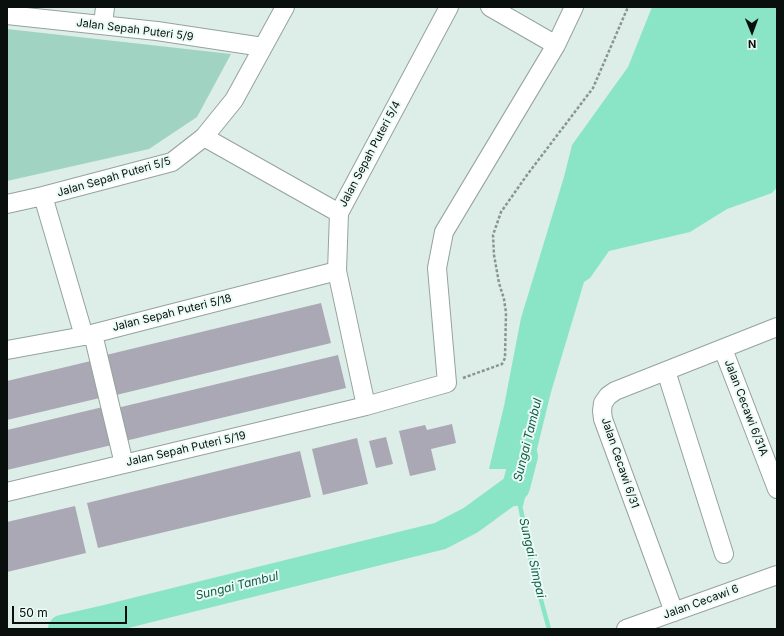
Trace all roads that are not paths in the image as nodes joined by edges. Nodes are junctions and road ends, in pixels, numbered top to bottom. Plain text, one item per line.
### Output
1 (105, 7) edge
2 (285, 7) edge
3 (449, 7) edge
4 (490, 7) edge
5 (574, 7) edge
6 (7, 15) edge
7 (103, 25) junction
8 (556, 45) junction
9 (263, 47) junction
10 (204, 137) junction
11 (44, 196) junction
12 (7, 204) edge
13 (339, 213) junction
14 (337, 271) junction
15 (777, 327) edge
16 (88, 335) junction
17 (723, 349) junction
18 (7, 350) edge
19 (666, 371) junction
20 (366, 406) junction
21 (124, 464) junction
22 (777, 489) edge
23 (7, 492) edge
24 (724, 554) dead end
25 (777, 575) edge
26 (674, 612) junction
27 (626, 629) edge

1 - 7 street
2 - 9 street, Jalan Sepah Puteri 5/5
3 - 13 street, Jalan Sepah Puteri 5/4
4 - 8 street
5 - 8 street
6 - 7 street, Jalan Sepah Puteri 5/9
7 - 9 street, Jalan Sepah Puteri 5/9
8 - 20 street, Jalan Sepah Puteri 5/19
9 - 10 street, Jalan Sepah Puteri 5/5
10 - 11 street, Jalan Sepah Puteri 5/5
10 - 13 street
11 - 12 street, Jalan Sepah Puteri 5/5
11 - 16 street
13 - 14 street, Jalan Sepah Puteri 5/4
14 - 16 street, Jalan Sepah Puteri 5/18
14 - 20 street, Jalan Sepah Puteri 5/4
15 - 17 street, Jalan Cecawi 6/31
16 - 18 street, Jalan Sepah Puteri 5/18
16 - 21 street
17 - 19 street, Jalan Cecawi 6/31
17 - 22 street, Jalan Cecawi 6/31A
19 - 24 street
19 - 26 street, Jalan Cecawi 6/31
20 - 21 street, Jalan Sepah Puteri 5/19
21 - 23 street, Jalan Sepah Puteri 5/19
25 - 26 street, Jalan Cecawi 6
26 - 27 street, Jalan Cecawi 6

